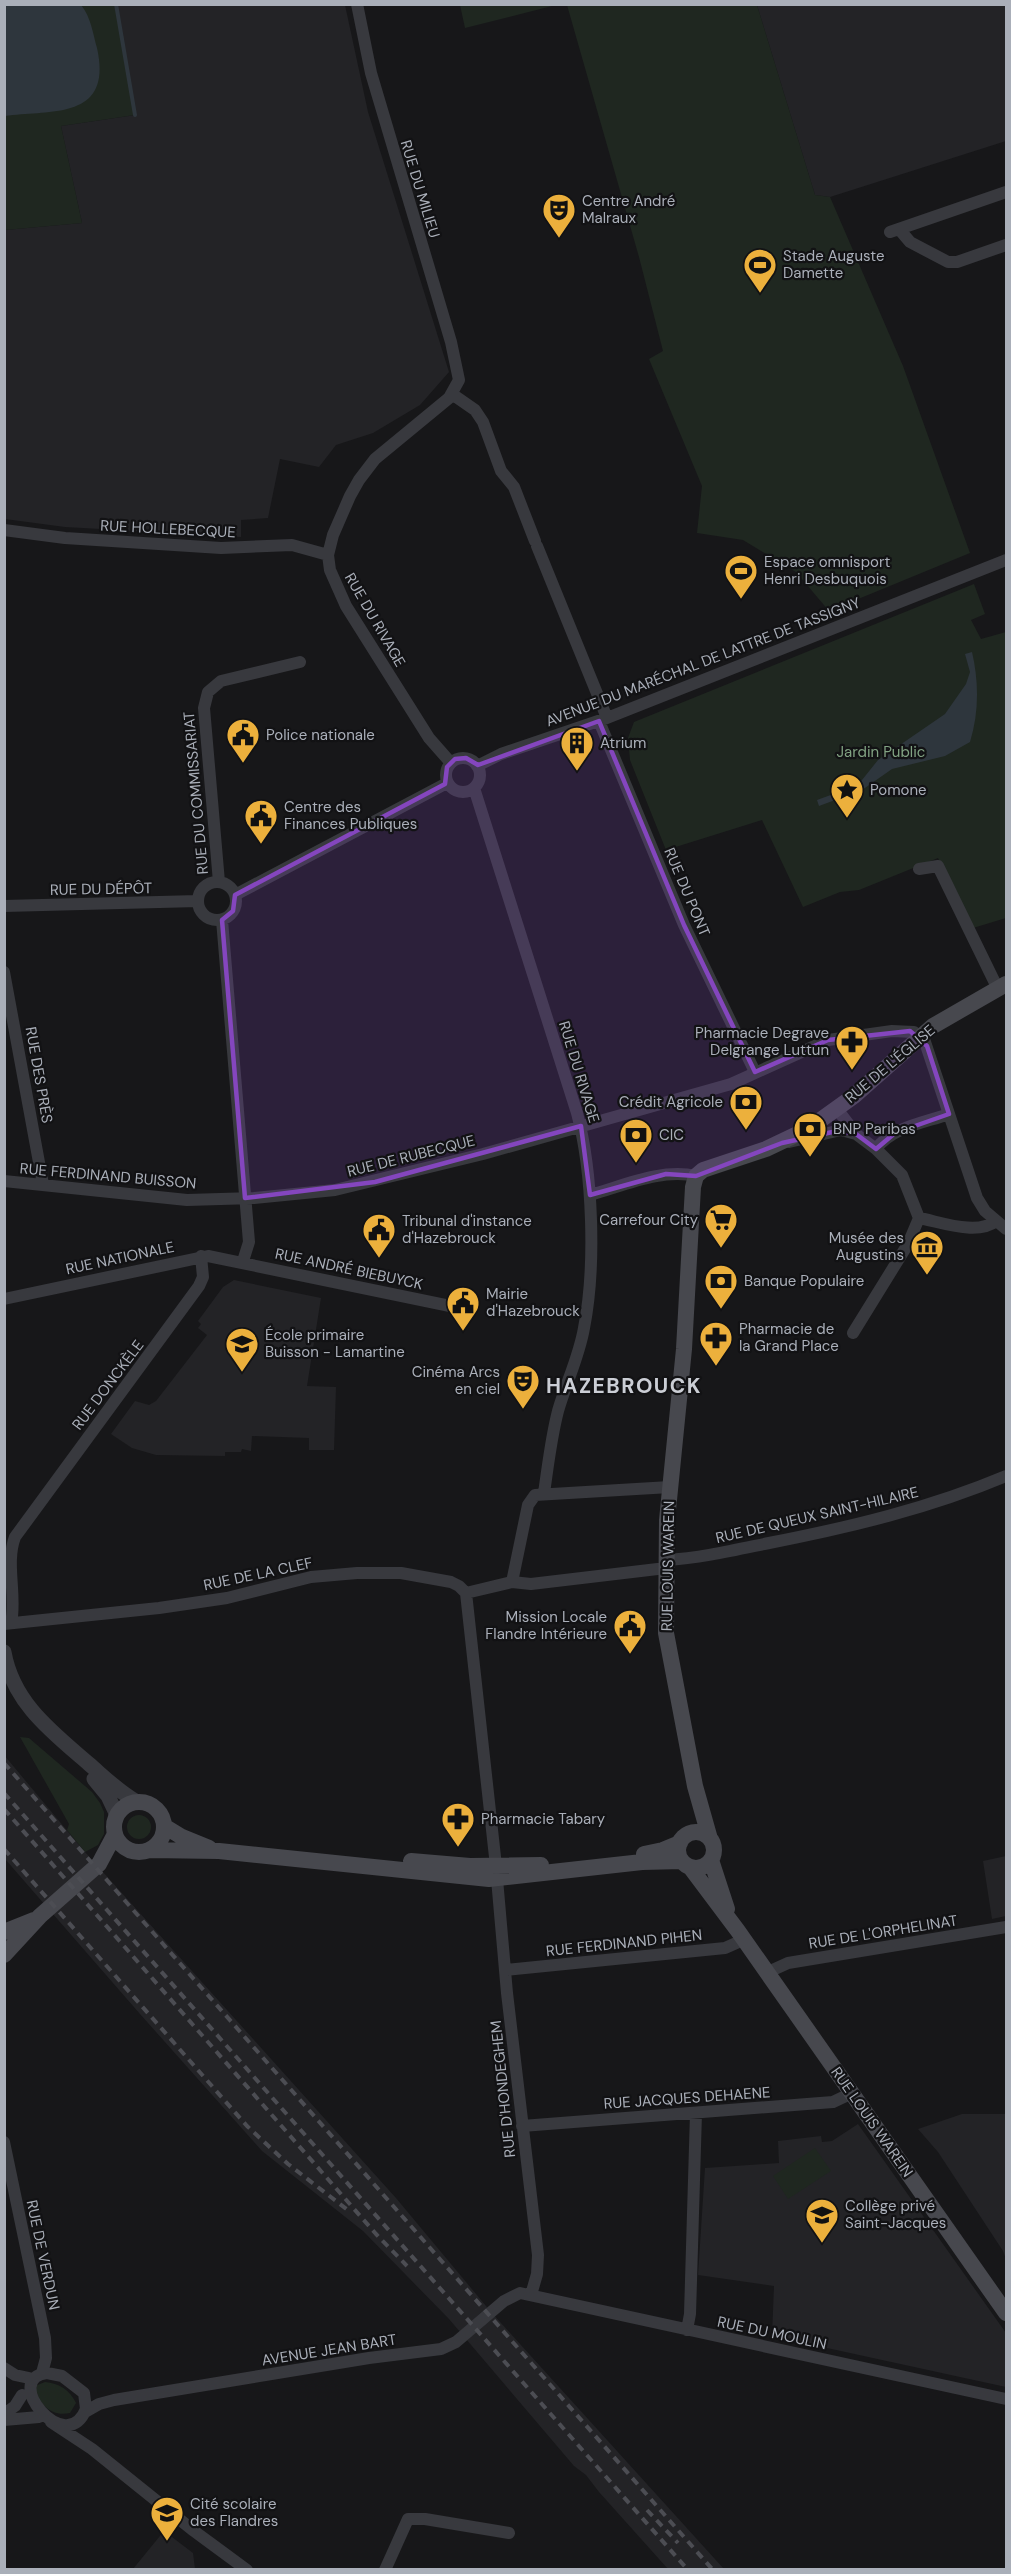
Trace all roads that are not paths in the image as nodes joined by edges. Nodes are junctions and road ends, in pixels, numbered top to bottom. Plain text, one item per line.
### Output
1 (357, 4) edge
2 (1006, 192) edge
3 (1006, 245) edge
4 (452, 394) junction
5 (4, 530) edge
6 (328, 555) junction
7 (1006, 560) edge
8 (300, 662) dead end
9 (603, 719) junction
10 (451, 763) junction
11 (477, 766) junction
12 (447, 783) junction
13 (474, 788) junction
14 (919, 869) dead end
15 (219, 882) junction
16 (235, 895) junction
17 (198, 901) junction
18 (4, 906) edge
19 (222, 920) junction
20 (4, 972) edge
21 (1002, 986) edge
22 (921, 1037) junction
23 (755, 1072) junction
24 (837, 1109) junction
25 (949, 1114) junction
26 (581, 1126) junction
27 (856, 1134) junction
28 (782, 1143) junction
29 (876, 1149) junction
30 (696, 1176) junction
31 (4, 1181) edge
32 (43, 1184) junction
33 (590, 1195) junction
34 (245, 1198) junction
35 (919, 1218) junction
36 (996, 1221) junction
37 (1006, 1229) edge
38 (201, 1256) junction
39 (243, 1261) junction
40 (4, 1299) edge
41 (450, 1306) dead end
42 (853, 1333) dead end
43 (1006, 1476) edge
44 (669, 1486) junction
45 (544, 1493) junction
46 (666, 1564) junction
47 (512, 1582) junction
48 (466, 1593) junction
49 (8, 1624) edge
50 (4, 1652) edge
51 (4, 1687) edge
52 (695, 1786) junction
53 (137, 1802) junction
54 (117, 1815) junction
55 (164, 1826) junction
56 (115, 1834) junction
57 (683, 1839) junction
58 (710, 1839) junction
59 (144, 1851) junction
60 (219, 1851) junction
61 (711, 1860) junction
62 (99, 1864) junction
63 (686, 1864) junction
64 (497, 1873) junction
65 (40, 1917) junction
66 (1006, 1927) edge
67 (4, 1932) edge
68 (741, 1935) junction
69 (4, 1955) edge
70 (506, 1970) junction
71 (766, 1973) junction
72 (852, 2093) junction
73 (696, 2113) junction
74 (522, 2126) junction
75 (4, 2142) edge
76 (531, 2295) junction
77 (1006, 2313) edge
78 (687, 2330) junction
79 (4, 2368) edge
80 (42, 2373) junction
81 (29, 2378) junction
82 (79, 2388) junction
83 (22, 2395) junction
84 (1004, 2398) edge
85 (114, 2400) junction
86 (4, 2414) edge
87 (83, 2415) junction
88 (45, 2419) junction
89 (4, 2420) edge
90 (92, 2449) junction
91 (509, 2533) dead end
92 (248, 2570) edge
93 (385, 2570) edge

1 - 4 street, RUE DU MILIEU
2 - 3 street
4 - 6 street
4 - 9 street, RUE DU PONT
5 - 6 street, RUE HOLLEBECQUE
6 - 10 street, RUE DU RIVAGE
7 - 9 street, AVENUE DU MARÉCHAL DE LATTRE DE TASSIGNY
8 - 15 street, RUE DU COMMISSARIAT
9 - 11 street, AVENUE DU MARÉCHAL DE LATTRE DE TASSIGNY
9 - 23 street, RUE DU PONT
10 - 11 street
10 - 12 street
11 - 13 street
12 - 13 street
12 - 16 street
13 - 26 street, RUE DU RIVAGE
14 - 21 street
15 - 16 street
15 - 17 street
16 - 19 street
17 - 18 street, RUE DU DÉPÔT
17 - 19 street
19 - 34 street
20 - 32 street, RUE DES PRÈS
21 - 22 main road, RUE DE L'ÉGLISE
22 - 23 street, RUE DE RUBECQUE
22 - 24 main road, RUE DE L'ÉGLISE
22 - 25 street
23 - 26 street, RUE DE RUBECQUE
24 - 27 street, RUE DE L'ÉGLISE
24 - 28 main road, RUE DE L'ÉGLISE
25 - 29 street
25 - 36 street
26 - 33 street, RUE DU RIVAGE
26 - 34 street, RUE DE RUBECQUE
27 - 28 street, RUE DE L'ÉGLISE
27 - 29 street, RUE DE L'ÉGLISE
28 - 30 main road, RUE DE L'ÉGLISE
29 - 35 street, RUE DE L'ÉGLISE
30 - 33 street
30 - 44 main road, RUE LOUIS WAREIN
31 - 32 street, RUE FERDINAND BUISSON
32 - 34 street, RUE FERDINAND BUISSON
33 - 45 street, RUE DU RIVAGE
34 - 39 street
35 - 36 street
35 - 42 street
36 - 37 street
38 - 39 street, RUE NATIONALE
38 - 40 street, RUE NATIONALE
38 - 49 street, RUE DONCKÈLE
39 - 41 street, RUE ANDRÉ BIEBUYCK
43 - 46 street, RUE DE QUEUX SAINT-HILAIRE
44 - 45 street
44 - 46 main road, RUE LOUIS WAREIN
45 - 47 street
46 - 47 street, RUE DE QUEUX SAINT-HILAIRE
46 - 52 main road, RUE LOUIS WAREIN
47 - 48 street
48 - 49 street, RUE DE LA CLEF
48 - 64 street, RUE D'HONDEGHEM
50 - 53 street
51 - 54 street
52 - 57 main road, RUE LOUIS WAREIN
52 - 58 main road, RUE LOUIS WAREIN
53 - 54 main road
53 - 55 main road
54 - 56 main road
55 - 59 main road
55 - 60 main road
56 - 59 main road
56 - 62 main road
57 - 58 main road
57 - 63 main road
57 - 64 main road
58 - 61 main road
59 - 60 main road
59 - 62 main road
60 - 64 main road
61 - 63 main road
61 - 68 main road, RUE LOUIS WAREIN
62 - 65 main road
63 - 64 main road
63 - 68 main road, RUE LOUIS WAREIN
64 - 70 street, RUE D'HONDEGHEM
65 - 67 main road
65 - 69 main road
66 - 71 street, RUE DE L'ORPHELINAT
68 - 70 street, RUE FERDINAND PIHEN
68 - 71 main road, RUE LOUIS WAREIN
70 - 74 street, RUE D'HONDEGHEM
71 - 72 main road, RUE LOUIS WAREIN
72 - 73 street, RUE JACQUES DEHAENE
72 - 77 main road, RUE LOUIS WAREIN
73 - 74 street, RUE JACQUES DEHAENE
73 - 78 street
74 - 76 street, RUE D'HONDEGHEM
75 - 80 street, RUE DE VERDUN
76 - 78 street, RUE DU MOULIN
76 - 85 street, AVENUE JEAN BART
78 - 84 street, RUE DU MOULIN
79 - 81 street
80 - 81 street
80 - 82 street
81 - 83 street
82 - 85 street, AVENUE JEAN BART
82 - 87 street
83 - 86 street
83 - 88 street
85 - 87 street, AVENUE JEAN BART
87 - 88 street
87 - 90 street
88 - 89 street
88 - 90 street
90 - 92 street
91 - 93 street

